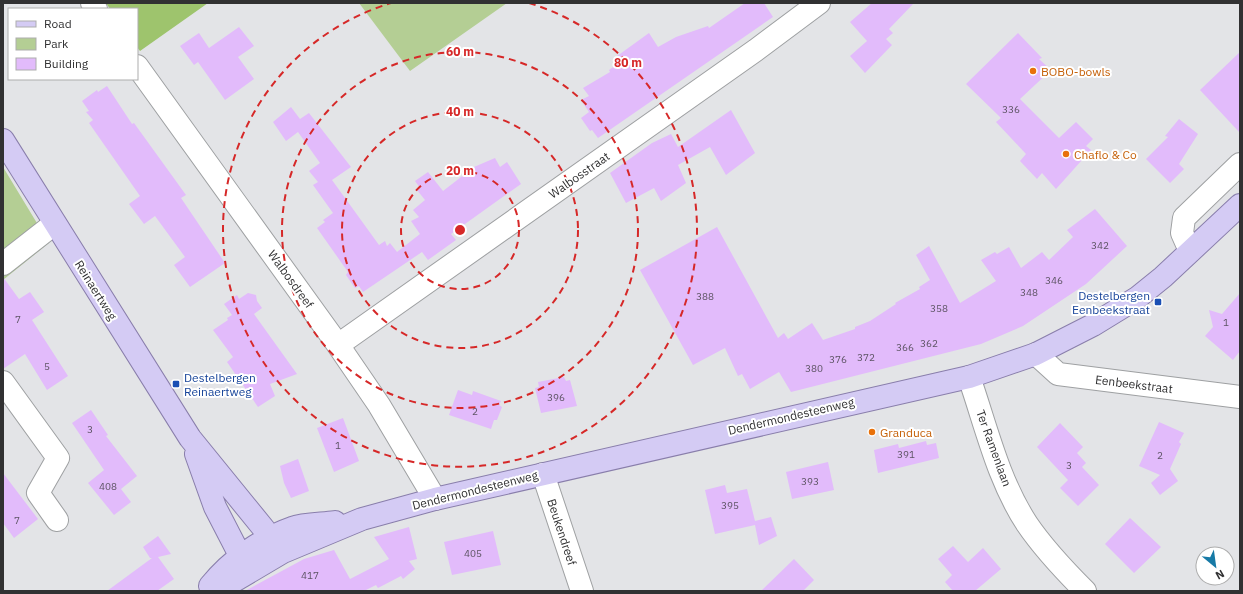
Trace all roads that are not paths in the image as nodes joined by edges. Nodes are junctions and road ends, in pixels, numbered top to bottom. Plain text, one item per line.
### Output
1 (819, 3) edge
2 (138, 67) edge
3 (3, 140) edge
4 (1240, 164) edge
5 (1240, 205) edge
6 (54, 224) junction
7 (1190, 251) junction
8 (3, 264) edge
9 (338, 345) junction
10 (1036, 354) junction
11 (969, 377) junction
12 (3, 382) edge
13 (1240, 397) edge
14 (190, 438) junction
15 (543, 474) junction
16 (435, 499) junction
17 (57, 520) dead end
18 (272, 547) junction
19 (245, 564) junction
20 (206, 591) edge
21 (218, 591) edge
22 (582, 591) edge
23 (1085, 591) edge

1 - 9 street, Walbosstraat
2 - 9 street, Walbosdreef
3 - 6 main road, Reinaertweg
4 - 7 street
5 - 7 main road, Dendermondesteenweg
6 - 8 street
6 - 14 main road, Reinaertweg
7 - 10 main road, Dendermondesteenweg
9 - 16 street, Walbosdreef
10 - 11 main road, Dendermondesteenweg
10 - 13 street, Eenbeekstraat
11 - 15 main road, Dendermondesteenweg
11 - 23 street, Ter Ramenlaan
12 - 17 street
14 - 18 main road, Reinaertweg
14 - 19 main road, Reinaertweg
15 - 16 main road, Dendermondesteenweg
15 - 22 street, Beukendreef
16 - 18 main road, Dendermondesteenweg
18 - 19 main road, Dendermondesteenweg
19 - 20 main road, Dendermondesteenweg
19 - 21 main road, Dendermondesteenweg

